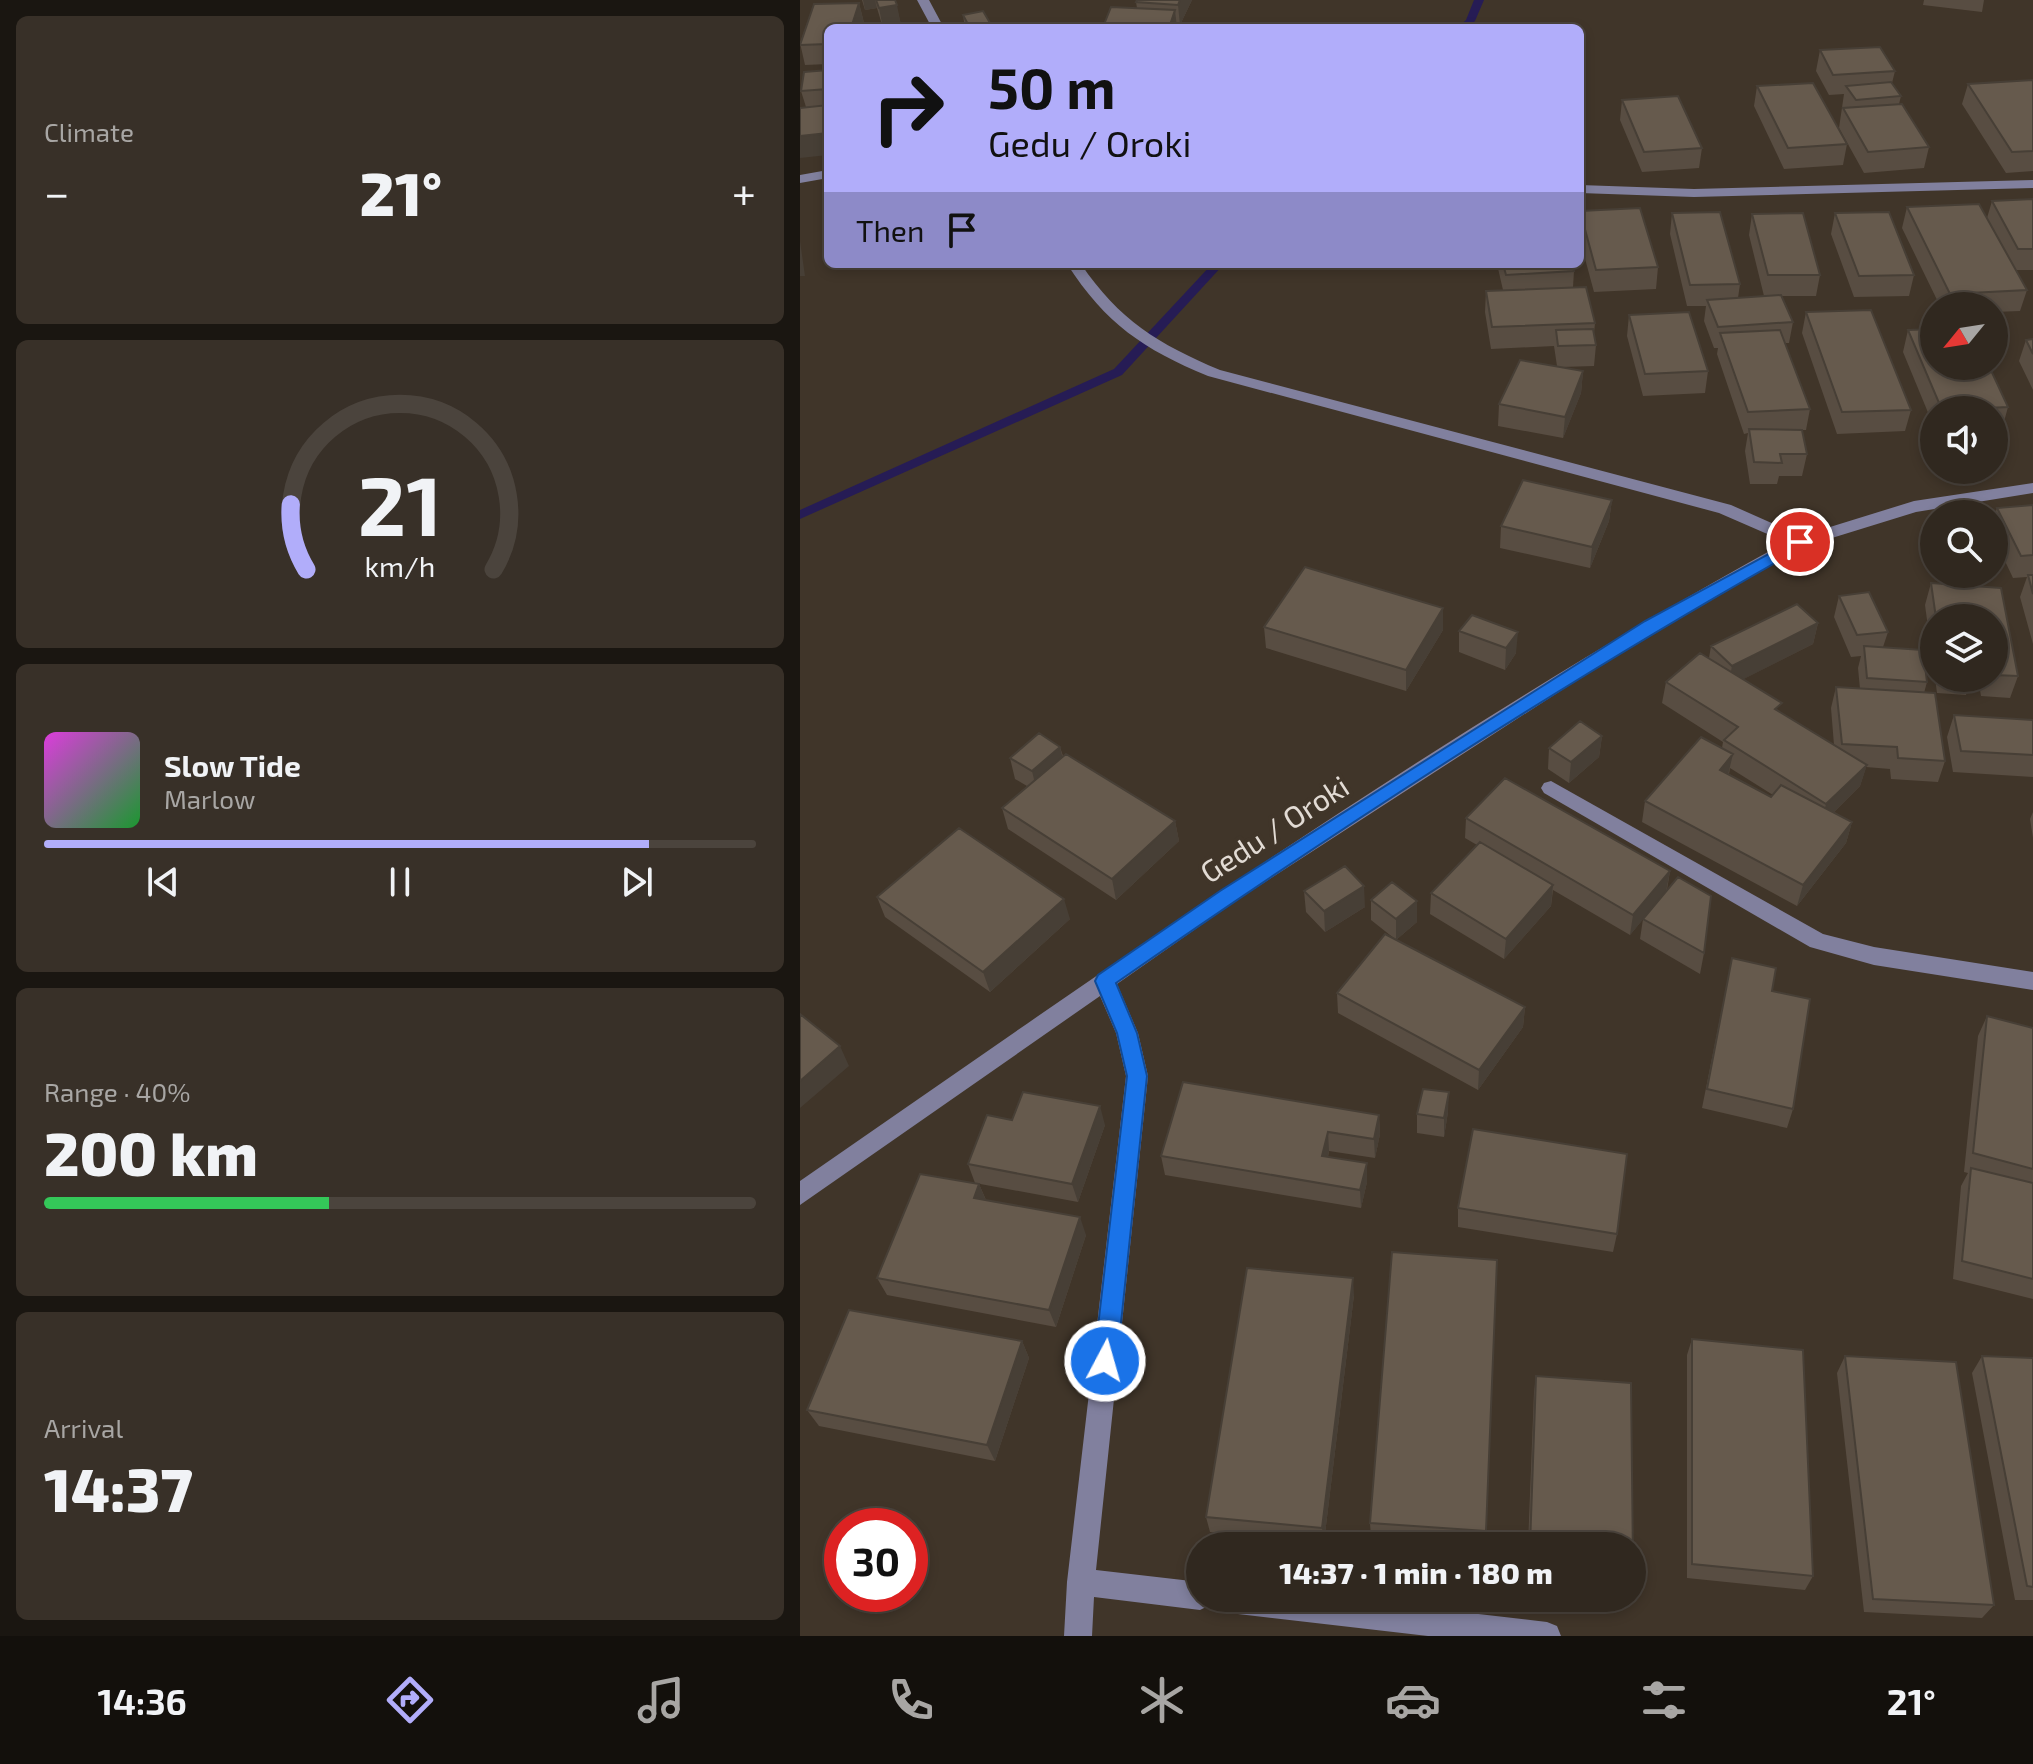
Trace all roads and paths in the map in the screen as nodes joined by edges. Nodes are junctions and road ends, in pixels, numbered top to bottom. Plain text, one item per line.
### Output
1 (923, 0) edge
2 (936, 24) edge
3 (824, 175) edge
4 (800, 179) edge
5 (2033, 184) edge
6 (1584, 189) edge
7 (1077, 268) edge
8 (2033, 488) edge
9 (1800, 542) junction
10 (1551, 788) dead end
11 (1105, 981) junction
12 (2033, 981) edge
13 (800, 1194) edge
14 (1081, 1582) junction
15 (1186, 1594) edge
16 (1341, 1612) edge
17 (1078, 1636) edge
18 (1547, 1636) edge

1 - 2 street
3 - 4 street
5 - 6 street
7 - 9 street
8 - 9 street, Gedu / Oroki
9 - 11 street, Gedu / Oroki
10 - 12 street
11 - 13 street, Gedu / Oroki
11 - 14 street
14 - 15 street
14 - 17 street
16 - 18 street

